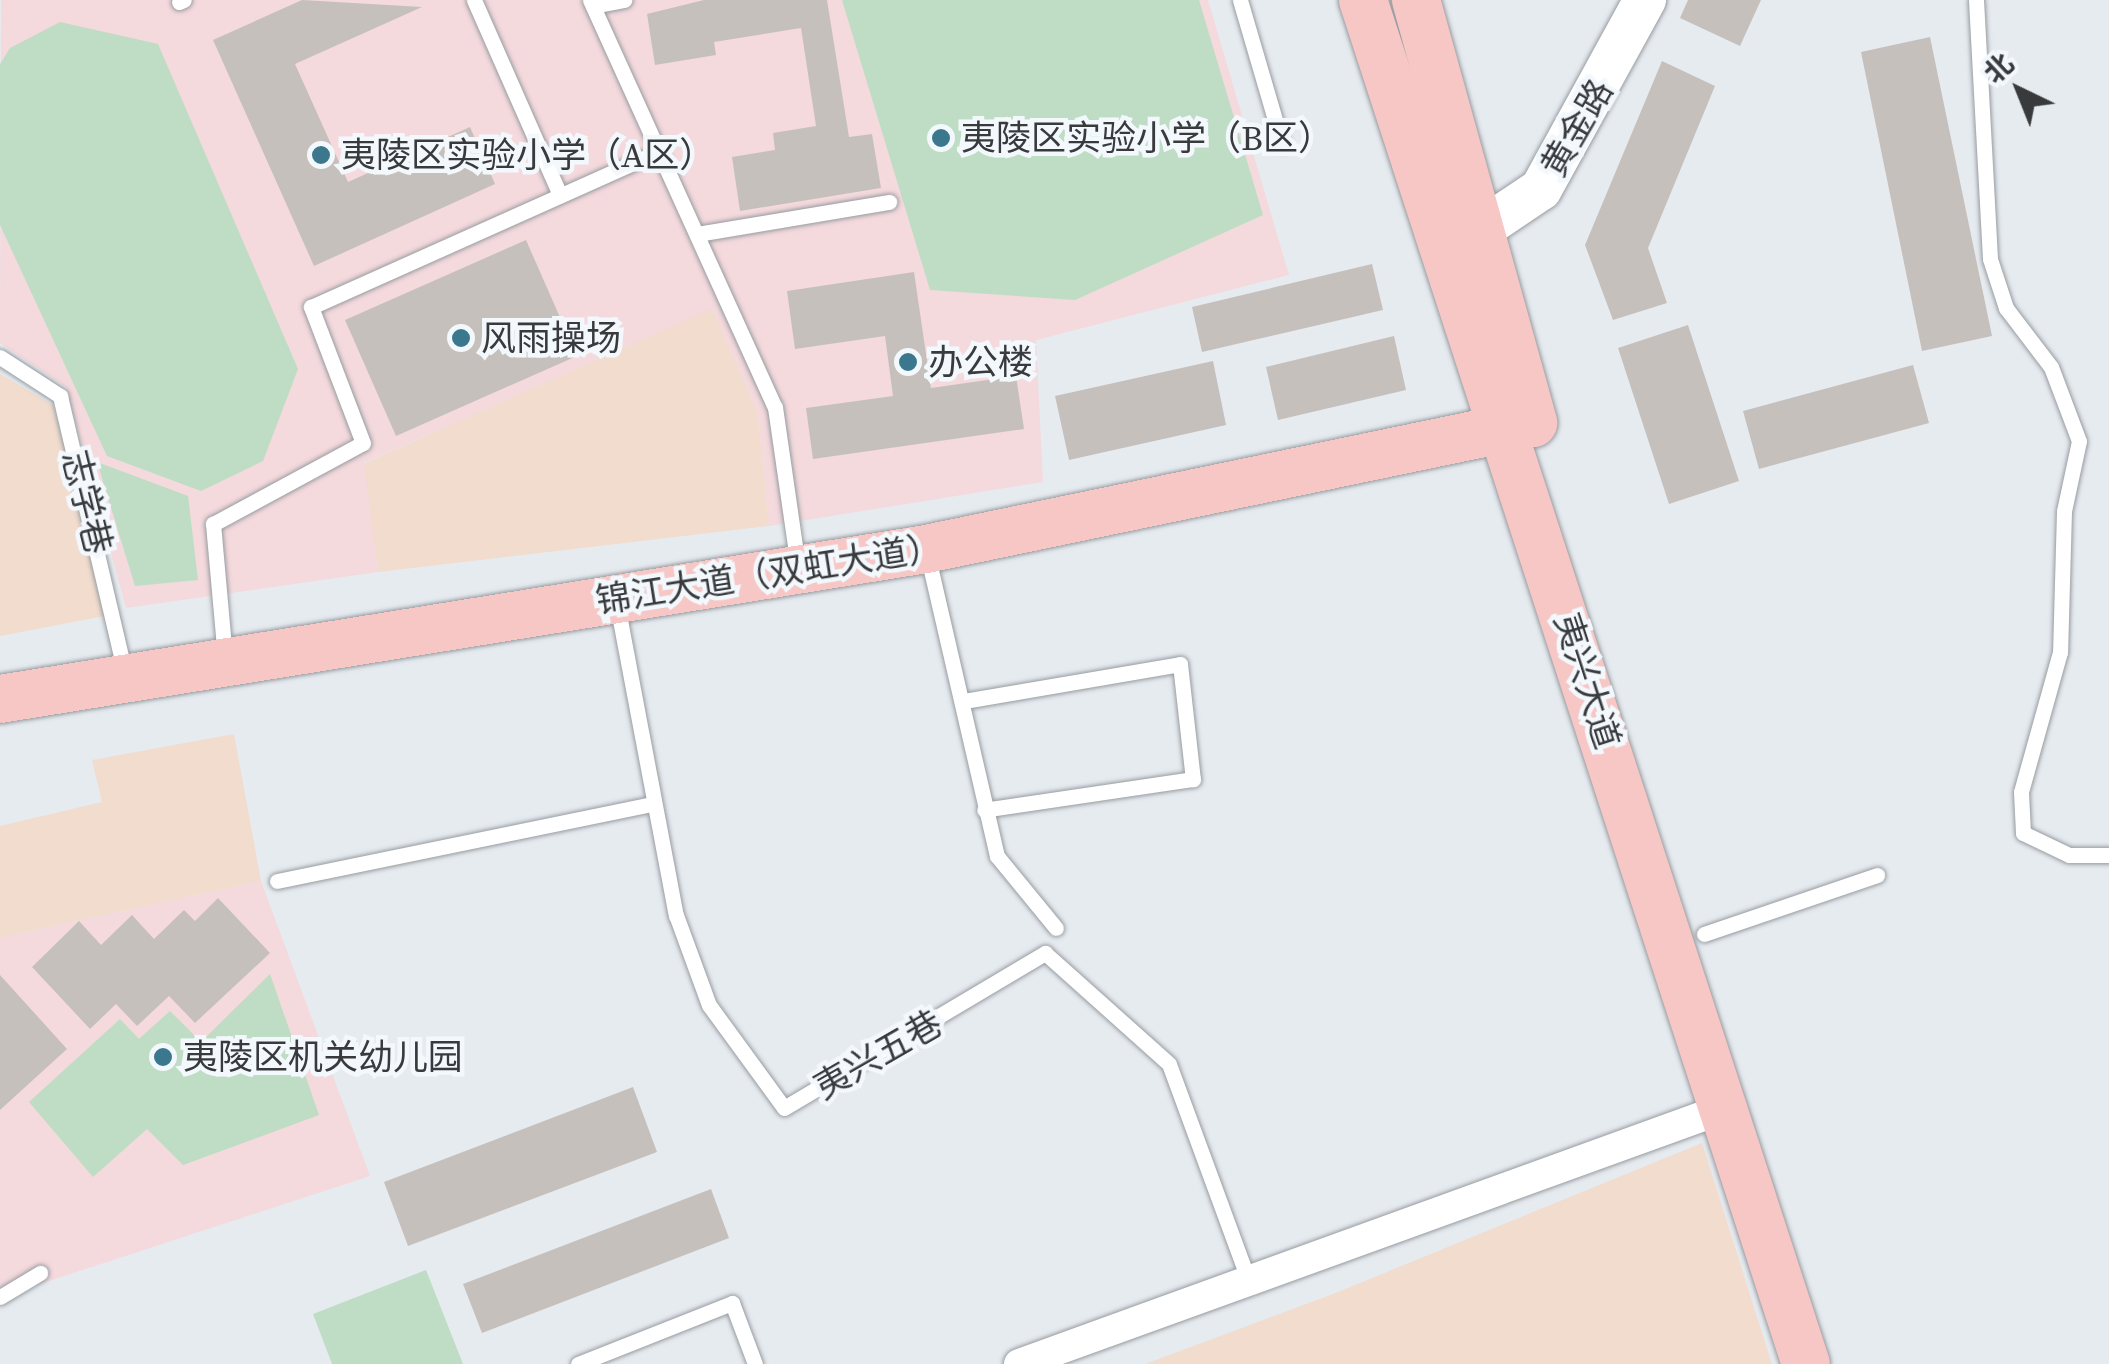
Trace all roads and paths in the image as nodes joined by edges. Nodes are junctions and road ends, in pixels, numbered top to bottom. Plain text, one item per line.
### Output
1 (474, 0) edge
2 (624, 0) edge
3 (1240, 0) edge
4 (1363, 0) edge
5 (1416, 0) edge
6 (1644, 0) edge
7 (1976, 0) edge
8 (592, 3) edge
9 (1282, 144) dead end
10 (659, 151) junction
11 (560, 196) junction
12 (889, 202) dead end
13 (1480, 230) junction
14 (697, 234) junction
15 (0, 358) edge
16 (1518, 426) junction
17 (926, 549) junction
18 (799, 570) junction
19 (616, 599) junction
20 (225, 662) junction
21 (126, 678) junction
22 (0, 699) edge
23 (964, 700) junction
24 (652, 804) junction
25 (984, 810) junction
26 (2109, 854) edge
27 (1877, 875) dead end
28 (277, 881) dead end
29 (1056, 928) dead end
30 (1704, 934) junction
31 (1728, 1107) junction
32 (40, 1273) dead end
33 (1249, 1281) junction
34 (0, 1297) edge
35 (578, 1364) edge
36 (754, 1364) edge
37 (1019, 1364) edge
38 (1806, 1364) edge
39 (1834, 1364) edge

1 - 11 lane
2 - 8 lane
3 - 9 lane
4 - 16 main road, 夷兴大道
5 - 13 main road, 夷兴大道
6 - 13 main road, 黄金路
7 - 26 lane
8 - 10 lane
10 - 11 lane
10 - 14 lane
11 - 20 lane
12 - 14 lane
13 - 16 main road, 夷兴大道
14 - 18 lane
15 - 21 lane, 志学巷
16 - 17 main road, 锦江大道（双虹大道）
16 - 30 main road, 夷兴大道
16 - 31 main road, 夷兴大道
17 - 18 main road, 锦江大道（双虹大道）
17 - 23 lane
18 - 19 main road, 锦江大道（双虹大道）
19 - 20 main road, 锦江大道（双虹大道）
19 - 24 lane, 夷兴五巷
20 - 21 main road, 锦江大道（双虹大道）
21 - 22 main road, 锦江大道（双虹大道）
23 - 25 lane
23 - 25 lane
24 - 28 lane
24 - 33 lane, 夷兴五巷
25 - 29 lane
27 - 30 lane
30 - 39 main road, 夷兴大道
31 - 33 street
31 - 38 main road, 夷兴大道
32 - 34 lane
33 - 37 street
35 - 36 lane

